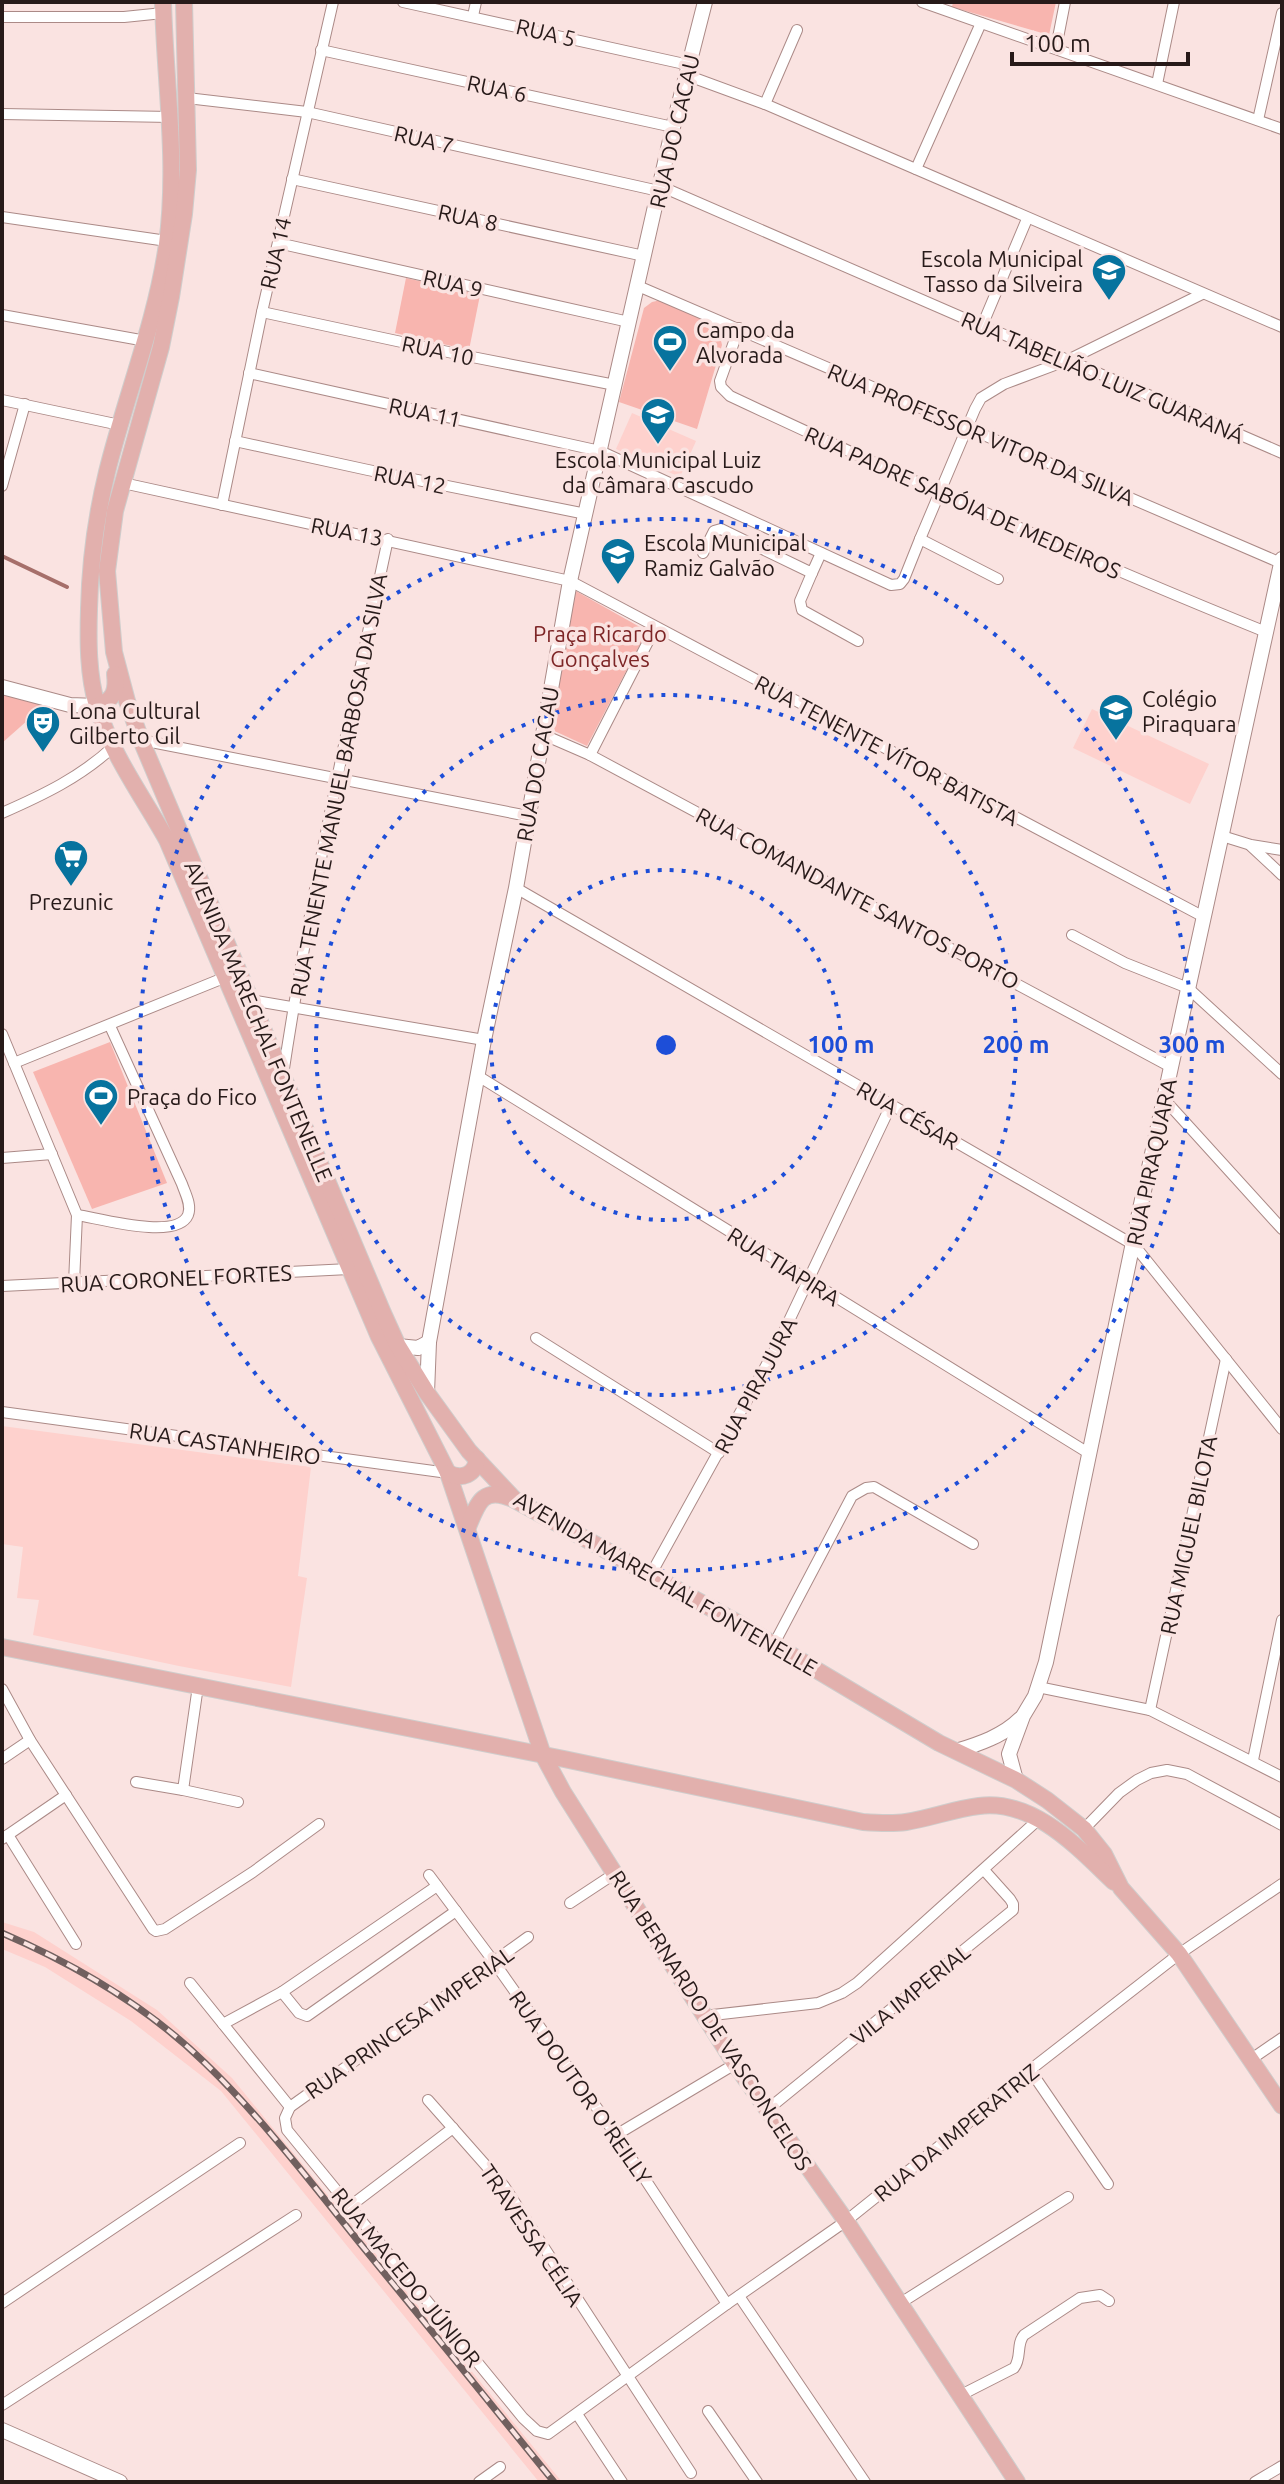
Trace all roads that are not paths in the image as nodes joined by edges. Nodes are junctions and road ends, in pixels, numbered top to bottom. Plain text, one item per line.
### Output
1 (185, 2) edge
2 (333, 2) edge
3 (404, 2) edge
4 (476, 2) edge
5 (705, 2) edge
6 (922, 2) edge
7 (1065, 2) edge
8 (1174, 2) edge
9 (945, 6) edge
10 (163, 8) edge
11 (1282, 13) edge
12 (473, 16) junction
13 (2, 17) edge
14 (981, 23) junction
15 (797, 30) dead end
16 (1056, 48) junction
17 (321, 50) junction
18 (687, 70) junction
19 (1157, 84) junction
20 (187, 98) junction
21 (765, 104) junction
22 (307, 112) junction
23 (2, 114) edge
24 (171, 117) junction
25 (1258, 120) junction
26 (673, 127) junction
27 (1282, 129) edge
28 (916, 169) junction
29 (292, 179) junction
30 (660, 188) junction
31 (2, 217) edge
32 (1027, 219) junction
33 (167, 241) junction
34 (278, 243) junction
35 (644, 256) junction
36 (638, 286) junction
37 (1202, 294) junction
38 (262, 312) junction
39 (2, 315) edge
40 (629, 322) junction
41 (982, 326) junction
42 (1282, 327) edge
43 (739, 328) junction
44 (146, 341) junction
45 (1068, 360) junction
46 (249, 373) junction
47 (615, 385) junction
48 (2, 400) edge
49 (25, 404) junction
50 (120, 425) junction
51 (966, 429) junction
52 (235, 441) junction
53 (600, 451) junction
54 (1282, 453) edge
55 (5, 468) edge
56 (123, 483) junction
57 (2, 486) edge
58 (939, 493) junction
59 (222, 505) junction
60 (586, 514) junction
61 (388, 539) junction
62 (920, 539) junction
63 (703, 553) dead end
64 (821, 553) junction
65 (1282, 561) edge
66 (812, 573) junction
67 (998, 579) dead end
68 (570, 581) junction
69 (655, 628) junction
70 (1266, 632) junction
71 (858, 641) dead end
72 (114, 652) junction
73 (2, 687) edge
74 (97, 706) junction
75 (544, 735) junction
76 (141, 740) junction
77 (114, 746) junction
78 (590, 755) junction
79 (336, 778) junction
80 (2, 813) edge
81 (528, 816) junction
82 (1222, 836) junction
83 (1251, 845) junction
84 (1282, 850) edge
85 (1282, 875) edge
86 (516, 888) junction
87 (1204, 917) junction
88 (1072, 935) dead end
89 (226, 977) junction
90 (1188, 988) junction
91 (250, 1000) junction
92 (293, 1007) junction
93 (110, 1026) junction
94 (2, 1034) edge
95 (484, 1040) junction
96 (14, 1063) junction
97 (1171, 1067) junction
98 (1282, 1074) edge
99 (478, 1076) junction
100 (283, 1079) junction
101 (1164, 1099) junction
102 (891, 1105) junction
103 (52, 1154) junction
104 (2, 1158) edge
105 (77, 1215) junction
106 (1282, 1229) edge
107 (1134, 1245) junction
108 (349, 1269) junction
109 (809, 1282) junction
110 (74, 1283) junction
111 (2, 1286) edge
112 (536, 1338) dead end
113 (429, 1342) junction
114 (398, 1346) junction
115 (1226, 1359) junction
116 (427, 1393) junction
117 (2, 1412) edge
118 (1282, 1429) edge
119 (719, 1453) junction
120 (1090, 1454) junction
121 (477, 1459) junction
122 (448, 1473) junction
123 (515, 1500) junction
124 (468, 1527) junction
125 (973, 1544) dead end
126 (651, 1574) junction
127 (1282, 1620) edge
128 (774, 1644) junction
129 (2, 1647) edge
130 (198, 1686) junction
131 (1038, 1687) junction
132 (2, 1689) edge
133 (1150, 1710) junction
134 (1023, 1716) junction
135 (30, 1740) junction
136 (956, 1751) junction
137 (543, 1755) junction
138 (2, 1759) edge
139 (1253, 1760) junction
140 (584, 1763) junction
141 (1282, 1777) edge
142 (136, 1782) dead end
143 (1020, 1782) junction
144 (183, 1790) junction
145 (563, 1792) junction
146 (66, 1795) junction
147 (238, 1802) dead end
148 (1031, 1815) junction
149 (319, 1824) dead end
150 (1282, 1825) edge
151 (1084, 1829) junction
152 (5, 1837) edge
153 (984, 1870) junction
154 (614, 1874) junction
155 (429, 1875) dead end
156 (1282, 1884) edge
157 (437, 1886) junction
158 (1121, 1888) junction
159 (570, 1903) dead end
160 (456, 1911) junction
161 (528, 1937) dead end
162 (76, 1944) dead end
163 (1179, 1954) junction
164 (494, 1962) junction
165 (190, 1983) dead end
166 (282, 1992) junction
167 (704, 2016) junction
168 (223, 2024) junction
169 (1282, 2038) edge
170 (1250, 2060) junction
171 (735, 2064) junction
172 (1030, 2070) junction
173 (428, 2100) dead end
174 (1282, 2106) edge
175 (290, 2107) junction
176 (767, 2110) junction
177 (453, 2128) junction
178 (616, 2135) junction
179 (240, 2143) dead end
180 (1108, 2184) dead end
181 (1068, 2197) dead end
182 (349, 2207) junction
183 (296, 2215) dead end
184 (846, 2221) junction
185 (739, 2296) junction
186 (1109, 2301) dead end
187 (2, 2303) edge
188 (727, 2304) junction
189 (899, 2304) junction
190 (627, 2377) junction
191 (959, 2396) junction
192 (2, 2405) edge
193 (708, 2411) dead end
194 (577, 2414) junction
195 (2, 2430) edge
196 (548, 2434) joint
197 (1282, 2466) edge
198 (500, 2467) dead end
199 (691, 2473) dead end
200 (120, 2482) edge
201 (479, 2482) edge
202 (622, 2482) edge
203 (757, 2482) edge
204 (865, 2482) edge
205 (1017, 2482) edge
206 (1255, 2482) edge

1 - 20 main road, AVENIDA MARECHAL FONTENELLE
2 - 17 street, RUA 14
3 - 12 street, RUA 5
4 - 12 street
5 - 18 street, RUA DO CACAU
6 - 9 street
7 - 16 street
8 - 19 street
9 - 14 street
10 - 13 street
10 - 24 main road, AVENIDA MARECHAL FONTENELLE
11 - 25 street
12 - 18 street, RUA 5
14 - 16 street
14 - 28 street
15 - 21 street
16 - 19 street
17 - 22 street, RUA 14
17 - 26 street, RUA 6
18 - 21 street, RUA 5
18 - 26 street, RUA DO CACAU
19 - 25 street
20 - 22 street, RUA 7
20 - 56 main road, AVENIDA MARECHAL FONTENELLE
21 - 28 street, RUA 5
22 - 29 street, RUA 14
22 - 30 street, RUA 7
23 - 24 street
24 - 33 main road, AVENIDA MARECHAL FONTENELLE
25 - 27 street
26 - 30 street, RUA DO CACAU
28 - 32 street, RUA 5
29 - 34 street, RUA 14
29 - 35 street, RUA 8
30 - 35 street, RUA DO CACAU
30 - 41 street, RUA TABELIÃO LUIZ GUARANÁ
31 - 33 street
32 - 37 street, RUA 5
32 - 41 street
33 - 44 main road, AVENIDA MARECHAL FONTENELLE
34 - 38 street, RUA 14
34 - 40 street, RUA 9
35 - 36 street, RUA DO CACAU
36 - 40 street, RUA DO CACAU
36 - 43 street, RUA PROFESSOR VITOR DA SILVA
37 - 42 street, RUA 5
37 - 45 street
38 - 46 street, RUA 14
38 - 47 street, RUA 10
39 - 44 street
40 - 47 street, RUA DO CACAU
41 - 45 street, RUA TABELIÃO LUIZ GUARANÁ
43 - 51 street, RUA PROFESSOR VITOR DA SILVA
43 - 58 street, RUA PADRE SABÓIA DE MEDEIROS
44 - 50 main road, AVENIDA MARECHAL FONTENELLE
45 - 51 street
45 - 54 street, RUA TABELIÃO LUIZ GUARANÁ
46 - 52 street, RUA 14
46 - 53 street, RUA 11
47 - 53 street, RUA DO CACAU
48 - 49 street
49 - 50 street
49 - 55 street
50 - 74 main road, AVENIDA MARECHAL FONTENELLE
51 - 58 street
51 - 65 street, RUA PROFESSOR VITOR DA SILVA
52 - 59 street, RUA 14
52 - 60 street, RUA 12
53 - 60 street, RUA DO CACAU
53 - 64 street, RUA 11
55 - 57 street
56 - 59 street, RUA 13
56 - 72 main road, AVENIDA MARECHAL FONTENELLE
58 - 62 street
58 - 70 street, RUA PADRE SABÓIA DE MEDEIROS
59 - 61 street, RUA 13
60 - 68 street, RUA DO CACAU
61 - 68 street, RUA 13
61 - 79 street, RUA TENENTE MANUEL BARBOSA DA SILVA
62 - 64 street, RUA 11
62 - 67 street
63 - 66 street
64 - 66 street
65 - 70 street, RUA PIRAQUARA
66 - 71 street
68 - 69 street, RUA TENENTE VÍTOR BATISTA
68 - 75 street, RUA DO CACAU
69 - 78 street
69 - 87 street, RUA TENENTE VÍTOR BATISTA
70 - 82 street, RUA PIRAQUARA
72 - 74 main road
72 - 76 main road, AVENIDA MARECHAL FONTENELLE
73 - 74 street
74 - 77 main road, AVENIDA MARECHAL FONTENELLE
75 - 78 street, RUA COMANDANTE SANTOS PORTO
75 - 81 street, RUA DO CACAU
76 - 79 street
76 - 91 main road, AVENIDA MARECHAL FONTENELLE
77 - 80 street
77 - 89 main road, AVENIDA MARECHAL FONTENELLE
78 - 97 street, RUA COMANDANTE SANTOS PORTO
79 - 81 street
79 - 92 street, RUA TENENTE MANUEL BARBOSA DA SILVA
81 - 86 street, RUA DO CACAU
82 - 83 street
82 - 87 street, RUA PIRAQUARA
83 - 84 street
83 - 85 street
86 - 95 street, RUA DO CACAU
86 - 102 street, RUA CÉSAR
87 - 90 street, RUA PIRAQUARA
88 - 90 street
89 - 93 street
89 - 108 main road, AVENIDA MARECHAL FONTENELLE
90 - 97 street, RUA PIRAQUARA
90 - 98 street
91 - 92 street
91 - 100 main road, AVENIDA MARECHAL FONTENELLE
92 - 95 street
92 - 100 street, RUA TENENTE MANUEL BARBOSA DA SILVA
93 - 96 street
93 - 105 street
94 - 96 street
95 - 99 street, RUA DO CACAU
96 - 103 street
97 - 101 street, RUA PIRAQUARA
99 - 109 street, RUA TIAPIRA
99 - 113 street, RUA DO CACAU
100 - 114 main road, AVENIDA MARECHAL FONTENELLE
101 - 106 street
101 - 107 street, RUA PIRAQUARA
102 - 107 street, RUA CÉSAR
102 - 109 street, RUA PIRAJURA
103 - 104 street
103 - 105 street
105 - 110 street
107 - 115 street
107 - 120 street, RUA PIRAQUARA
108 - 110 street, RUA CORONEL FORTES
108 - 122 main road, AVENIDA MARECHAL FONTENELLE
109 - 119 street, RUA PIRAJURA
109 - 120 street, RUA TIAPIRA
110 - 111 street, RUA CORONEL FORTES
112 - 119 street
113 - 114 street
113 - 116 street, RUA DO CACAU
114 - 116 main road, AVENIDA MARECHAL FONTENELLE
115 - 118 street
115 - 133 street, RUA MIGUEL BILOTA
116 - 121 main road, AVENIDA MARECHAL FONTENELLE
117 - 122 street, RUA CASTANHEIRO
119 - 126 street, RUA PIRAJURA
120 - 131 street, RUA PIRAQUARA
121 - 122 main road
121 - 123 main road, AVENIDA MARECHAL FONTENELLE
122 - 124 main road, AVENIDA MARECHAL FONTENELLE
123 - 124 main road
123 - 126 main road, AVENIDA MARECHAL FONTENELLE
124 - 137 main road, RUA BERNARDO DE VASCONCELOS
125 - 128 street
126 - 128 main road, AVENIDA MARECHAL FONTENELLE
127 - 139 street
128 - 136 main road, AVENIDA MARECHAL FONTENELLE
129 - 130 main road
130 - 137 main road
130 - 144 street
131 - 133 street
131 - 134 street, RUA PIRAQUARA
132 - 135 street
133 - 139 street
134 - 136 street, RUA PIRAQUARA
134 - 143 street, RUA PIRAQUARA
135 - 138 street
135 - 146 street
136 - 143 main road, AVENIDA MARECHAL FONTENELLE
137 - 140 main road
137 - 145 main road, RUA BERNARDO DE VASCONCELOS
139 - 141 street
140 - 145 main road
140 - 148 main road
142 - 144 street
143 - 151 main road, AVENIDA MARECHAL FONTENELLE
144 - 147 street
145 - 154 main road, RUA BERNARDO DE VASCONCELOS
146 - 149 street
146 - 152 street
148 - 153 street
148 - 158 main road
150 - 151 street
151 - 158 main road, AVENIDA MARECHAL FONTENELLE
152 - 162 street
153 - 167 street
153 - 176 street, VILA IMPERIAL
154 - 159 street
154 - 167 main road, RUA BERNARDO DE VASCONCELOS
155 - 157 street, RUA DOUTOR O'REILLY
156 - 163 street, RUA DA IMPERATRIZ
157 - 160 street, RUA DOUTOR O'REILLY
157 - 166 street
158 - 163 main road
160 - 164 street, RUA DOUTOR O'REILLY
160 - 166 street
161 - 164 street, RUA PRINCESA IMPERIAL
163 - 170 main road
163 - 172 street, RUA DA IMPERATRIZ
164 - 175 street, RUA PRINCESA IMPERIAL
164 - 178 street, RUA DOUTOR O'REILLY
165 - 168 street
166 - 168 street
167 - 171 main road, RUA BERNARDO DE VASCONCELOS
168 - 175 street
169 - 170 street
170 - 174 main road
171 - 176 main road, RUA BERNARDO DE VASCONCELOS
171 - 178 street
172 - 180 street
172 - 184 street, RUA DA IMPERATRIZ
173 - 177 street, TRAVESSA CÉLIA
175 - 182 street, RUA MACEDO JÚNIOR
176 - 184 main road, RUA BERNARDO DE VASCONCELOS
177 - 182 street
177 - 190 street, TRAVESSA CÉLIA
178 - 188 street, RUA DOUTOR O'REILLY
179 - 187 street
181 - 189 street
182 - 196 street, RUA MACEDO JÚNIOR
183 - 192 street
184 - 185 street, RUA DA IMPERATRIZ
184 - 189 main road, RUA BERNARDO DE VASCONCELOS
185 - 188 street, RUA DA IMPERATRIZ
185 - 204 street
186 - 191 street
188 - 190 street, RUA DA IMPERATRIZ
189 - 191 main road, RUA BERNARDO DE VASCONCELOS
190 - 194 street, RUA DA IMPERATRIZ
190 - 199 street
191 - 205 main road, RUA BERNARDO DE VASCONCELOS
193 - 203 street
194 - 196 street, RUA DA IMPERATRIZ
194 - 202 street
195 - 200 street
197 - 206 street
198 - 201 street

